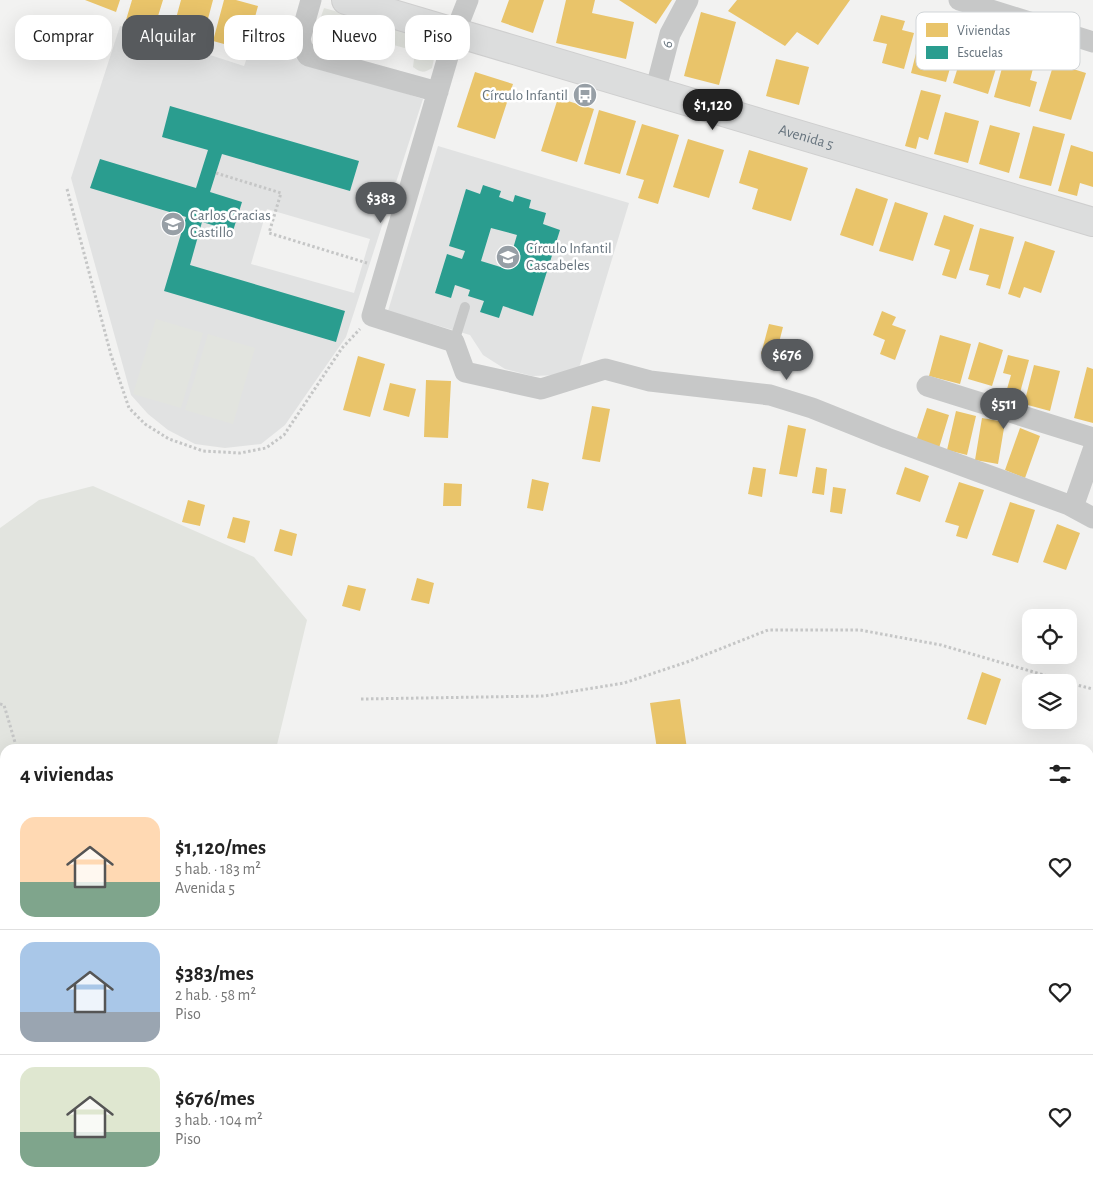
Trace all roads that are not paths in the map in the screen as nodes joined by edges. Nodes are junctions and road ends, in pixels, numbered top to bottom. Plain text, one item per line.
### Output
1 (311, 0) edge
2 (346, 0) edge
3 (468, 0) edge
4 (688, 0) edge
5 (959, 0) edge
6 (997, 12) edge
7 (461, 15) edge
8 (405, 17) edge
9 (470, 37) edge
10 (1080, 38) edge
11 (1093, 42) edge
12 (447, 60) edge
13 (438, 92) junction
14 (656, 92) junction
15 (1093, 222) edge
16 (465, 307) dead end
17 (454, 342) junction
18 (927, 386) dead end
19 (1093, 438) edge
20 (1093, 450) edge
21 (1073, 508) junction
22 (1093, 518) edge

1 - 13 street
2 - 8 street, Avenida 5
3 - 7 street
4 - 14 street, 6
5 - 6 street
9 - 14 street, Avenida 5
10 - 11 street
12 - 13 street
13 - 17 street
14 - 15 street, Avenida 5
16 - 17 lane
17 - 21 street
18 - 19 street
20 - 21 street
21 - 22 street

